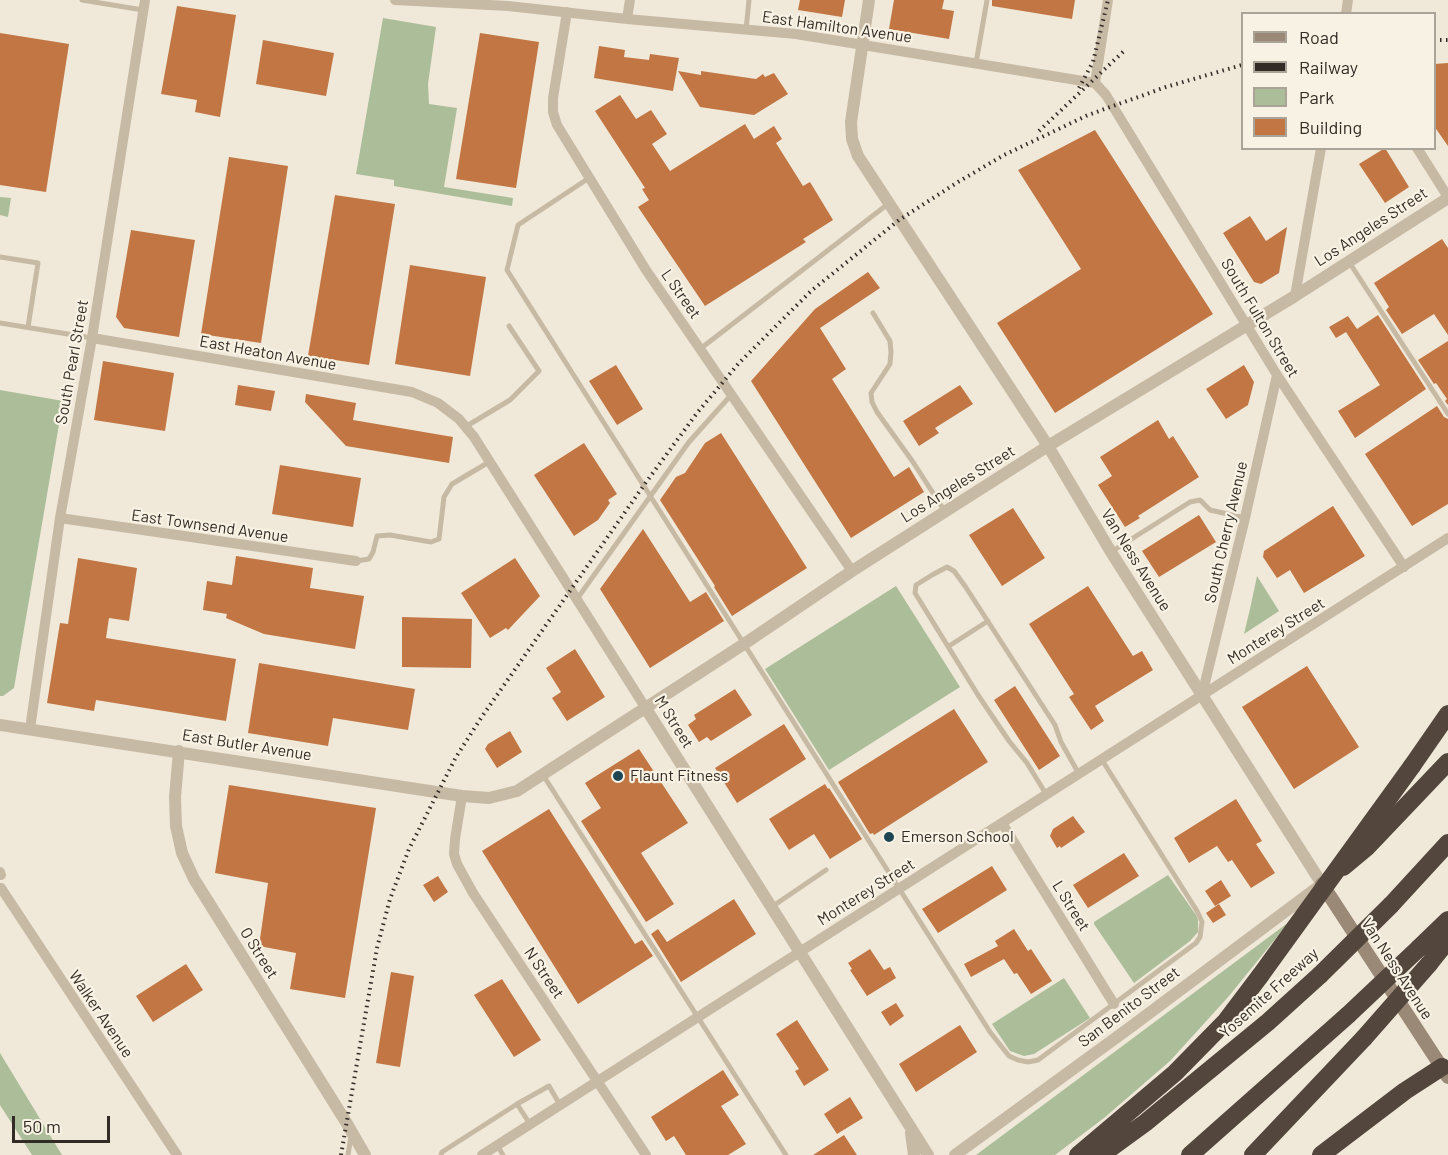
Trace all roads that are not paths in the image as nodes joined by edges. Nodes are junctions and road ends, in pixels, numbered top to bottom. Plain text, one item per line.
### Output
1 (82, 0) edge
2 (394, 0) edge
3 (630, 0) edge
4 (749, 0) edge
5 (869, 0) edge
6 (987, 0) edge
7 (1108, 0) edge
8 (509, 3) edge
9 (144, 5) edge
10 (567, 12) junction
11 (627, 19) junction
12 (746, 30) junction
13 (861, 44) junction
14 (976, 63) junction
15 (1095, 83) junction
16 (1321, 150) edge
17 (1418, 150) edge
18 (589, 178) junction
19 (1448, 197) edge
20 (888, 204) junction
21 (0, 257) edge
22 (1349, 261) junction
23 (1295, 296) junction
24 (873, 313) dead end
25 (0, 323) edge
26 (1247, 325) junction
27 (509, 326) dead end
28 (28, 327) junction
29 (92, 338) junction
30 (700, 349) junction
31 (1277, 375) junction
32 (732, 394) junction
33 (438, 403) joint
34 (1448, 414) edge
35 (465, 427) junction
36 (1048, 446) junction
37 (489, 462) junction
38 (650, 496) junction
39 (945, 512) junction
40 (60, 518) junction
41 (1245, 518) junction
42 (1448, 538) edge
43 (1111, 552) junction
44 (356, 561) joint
45 (1404, 567) junction
46 (852, 571) junction
47 (576, 601) junction
48 (988, 621) junction
49 (744, 644) junction
50 (949, 646) junction
51 (1202, 695) junction
52 (645, 707) junction
53 (1448, 714) edge
54 (0, 725) edge
55 (30, 729) junction
56 (179, 751) junction
57 (1102, 760) junction
58 (1448, 762) edge
59 (1079, 774) junction
60 (543, 775) junction
61 (1047, 795) junction
62 (462, 796) junction
63 (489, 798) joint
64 (1002, 824) junction
65 (1448, 843) edge
66 (826, 870) dead end
67 (1322, 884) junction
68 (1, 888) edge
69 (899, 889) junction
70 (771, 907) junction
71 (1448, 920) edge
72 (1448, 940) edge
73 (800, 952) junction
74 (1114, 1004) junction
75 (698, 1017) junction
76 (1446, 1068) edge
77 (598, 1081) junction
78 (517, 1104) junction
79 (560, 1105) junction
80 (530, 1124) junction
81 (911, 1129) junction
82 (352, 1132) junction
83 (500, 1150) edge
84 (177, 1155) edge
85 (348, 1155) edge
86 (364, 1155) edge
87 (441, 1155) edge
88 (482, 1155) edge
89 (646, 1155) edge
90 (786, 1155) edge
91 (914, 1155) edge
92 (928, 1155) edge
93 (955, 1155) edge
94 (1078, 1155) edge
95 (1101, 1155) edge
96 (1190, 1155) edge
97 (1253, 1155) edge
98 (1321, 1155) edge

1 - 9 lane
2 - 8 street, East Hamilton Avenue
3 - 11 street
4 - 12 lane
5 - 13 street, Van Ness Avenue
6 - 14 lane
7 - 15 street
8 - 10 street, East Hamilton Avenue
9 - 29 street, South Pearl Street
10 - 11 street, East Hamilton Avenue
10 - 18 street, L Street
11 - 12 street, East Hamilton Avenue
12 - 13 street, East Hamilton Avenue
13 - 14 street, East Hamilton Avenue
13 - 20 street, Van Ness Avenue
14 - 15 street, East Hamilton Avenue
15 - 26 street, South Fulton Street
16 - 23 street
17 - 19 street
18 - 30 street, L Street
18 - 38 lane
19 - 22 street, Los Angeles Street
20 - 30 lane
20 - 36 street, Van Ness Avenue
21 - 28 lane
22 - 23 street, Los Angeles Street
22 - 34 lane
23 - 26 street, Los Angeles Street
24 - 39 lane
25 - 28 lane
26 - 31 street, South Fulton Street
26 - 36 street, Los Angeles Street
27 - 35 lane
28 - 29 lane
29 - 33 street, East Heaton Avenue
29 - 40 street, South Pearl Street
30 - 32 street, L Street
31 - 41 street, South Cherry Avenue
31 - 45 street, South Fulton Street
32 - 38 lane
32 - 46 street, L Street
33 - 35 street, M Street
35 - 37 street, M Street
36 - 39 street, Los Angeles Street
36 - 43 street, Van Ness Avenue
37 - 44 lane
37 - 47 street, M Street
38 - 47 lane
38 - 49 lane
39 - 46 street, Los Angeles Street
40 - 44 street, East Townsend Avenue
40 - 55 street, South Pearl Street
41 - 43 lane
41 - 51 street, South Cherry Avenue
42 - 45 street, Monterey Street
43 - 51 street, Van Ness Avenue
45 - 51 street, Monterey Street
46 - 49 street, Los Angeles Street
47 - 52 street, M Street
48 - 50 lane
48 - 50 lane
48 - 59 lane
49 - 52 street, Los Angeles Street
49 - 69 lane
50 - 61 lane
51 - 57 street, Monterey Street
51 - 67 street, Van Ness Avenue
52 - 60 street, Los Angeles Street
52 - 70 street, M Street
53 - 94 highway, bridge
54 - 55 street, East Butler Avenue
55 - 56 street, East Butler Avenue
56 - 62 street, East Butler Avenue
56 - 82 street, O Street
57 - 59 street, Monterey Street
57 - 74 lane
58 - 67 highway
59 - 61 street, Monterey Street
60 - 63 street, Los Angeles Street
60 - 75 lane
61 - 64 street, Monterey Street
62 - 63 street, East Butler Avenue
62 - 77 street, N Street
64 - 69 street, Monterey Street
64 - 74 street, L Street
65 - 95 highway, Yosemite Freeway, bridge
66 - 70 lane
67 - 76 main road, Van Ness Avenue
67 - 93 street, San Benito Street
68 - 84 street, Walker Avenue
69 - 73 street, Monterey Street
69 - 74 lane
70 - 73 street, M Street
71 - 96 highway, bridge
72 - 97 highway, bridge
73 - 75 street, Monterey Street
73 - 81 street, M Street
75 - 77 street, Monterey Street
75 - 90 lane
76 - 98 highway
77 - 79 street, Monterey Street
77 - 89 street, N Street
78 - 79 lane
78 - 80 lane
78 - 87 lane
79 - 80 street, Monterey Street
80 - 83 street, Monterey Street
81 - 91 street, M Street
81 - 92 street, M Street
82 - 85 lane
82 - 86 street, O Street
83 - 88 street, Monterey Street

